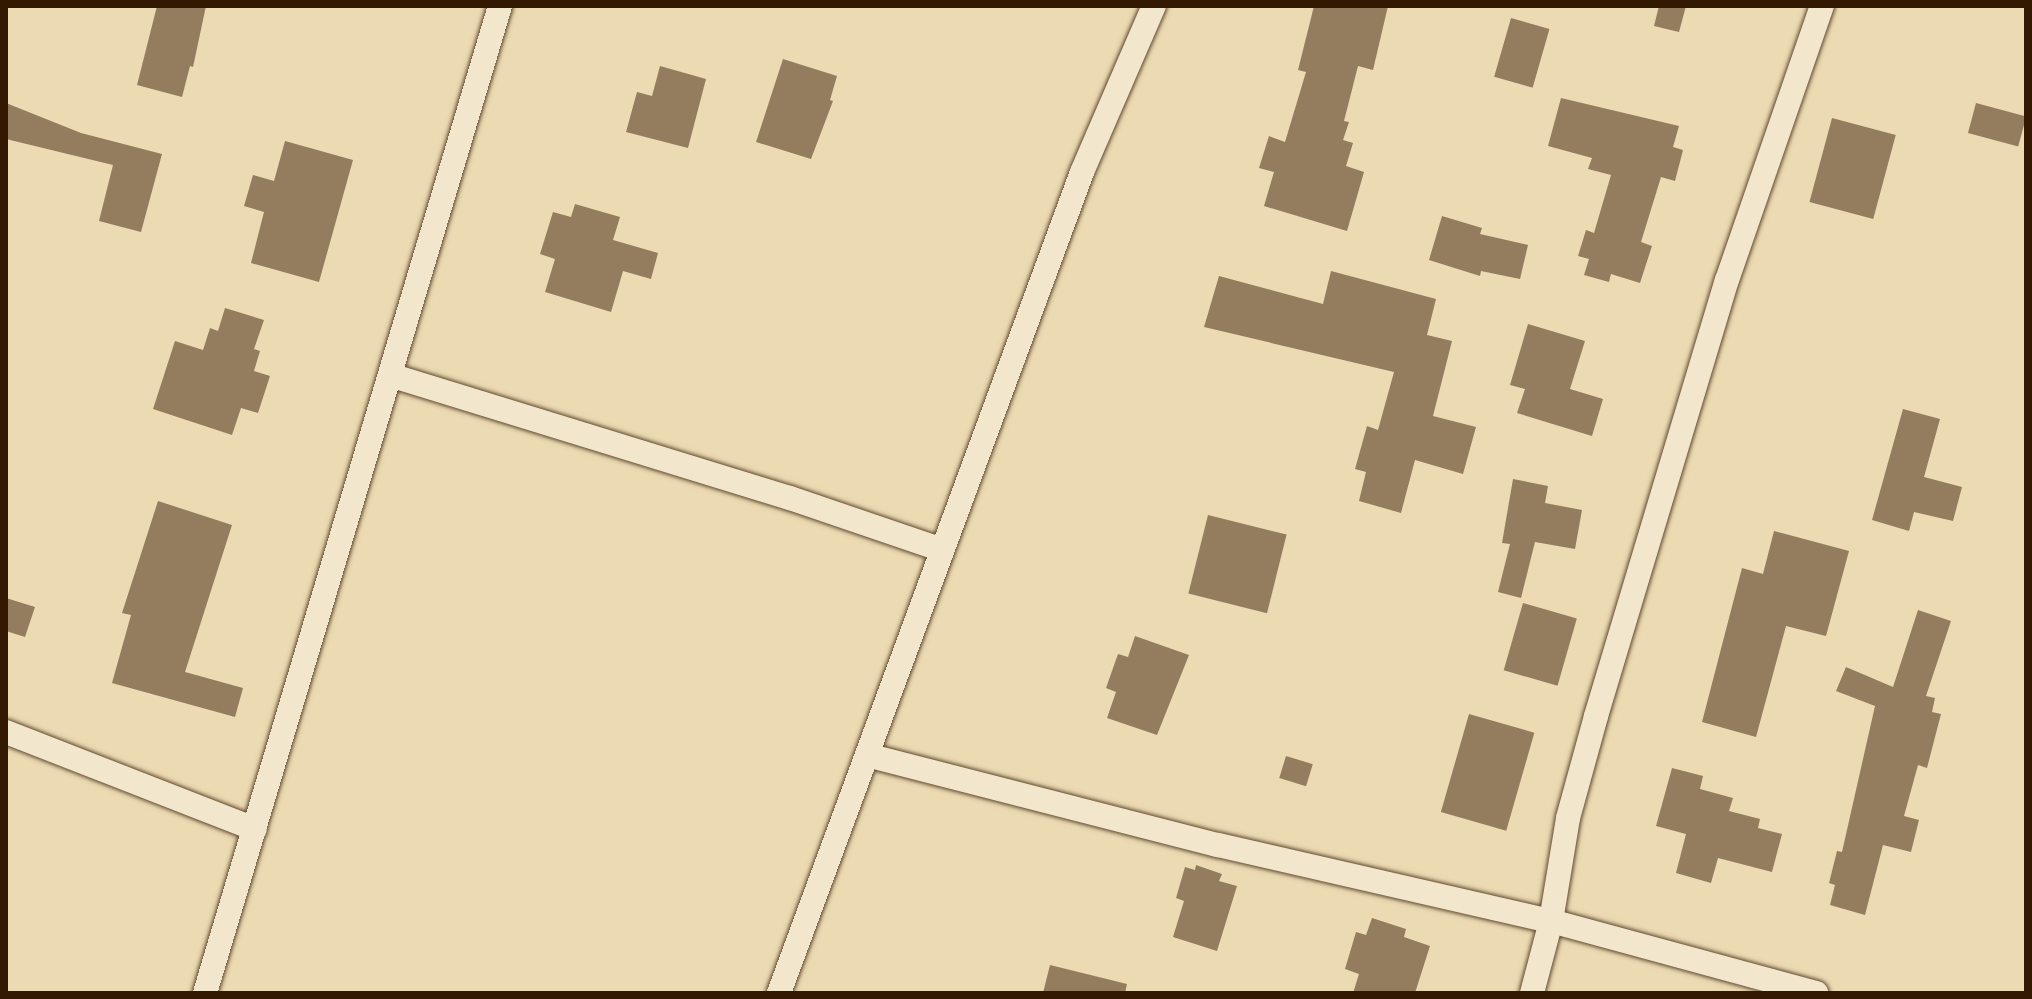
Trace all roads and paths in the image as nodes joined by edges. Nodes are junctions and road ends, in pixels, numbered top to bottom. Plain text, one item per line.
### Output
1 (500, 6) edge
2 (1154, 6) edge
3 (1822, 6) edge
4 (390, 375) junction
5 (940, 549) junction
6 (6, 732) edge
7 (867, 755) junction
8 (255, 829) junction
9 (1551, 921) junction
10 (205, 993) edge
11 (779, 993) edge
12 (1532, 993) edge
13 (1816, 993) edge

1 - 4 street
2 - 5 street
3 - 9 street
4 - 5 street
4 - 8 street
5 - 7 street
6 - 8 street
7 - 9 street
7 - 11 street
8 - 10 street
9 - 12 street
9 - 13 street

